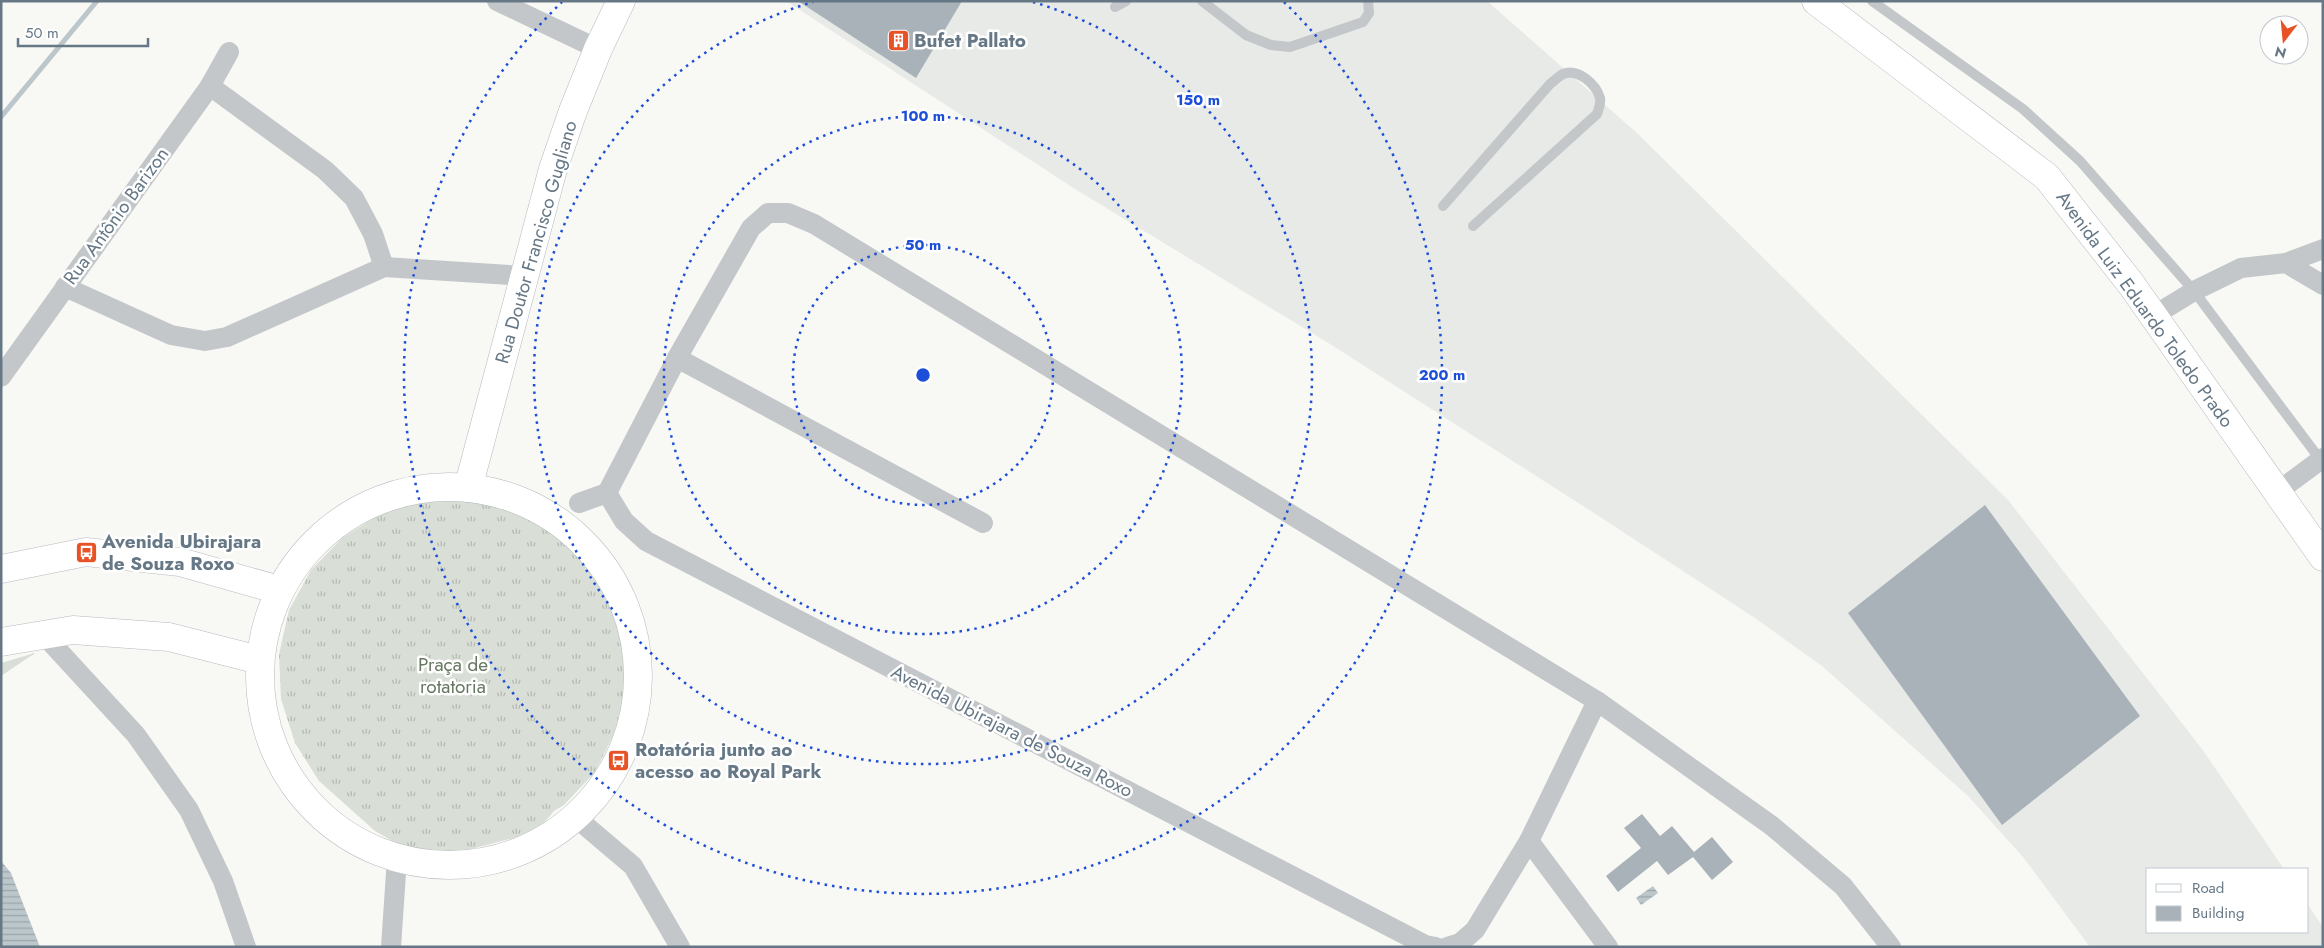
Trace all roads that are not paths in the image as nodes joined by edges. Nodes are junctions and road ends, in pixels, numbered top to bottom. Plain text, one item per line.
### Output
1 (497, 1) edge
2 (621, 1) edge
3 (1126, 1) edge
4 (1202, 1) edge
5 (1368, 1) edge
6 (1816, 1) edge
7 (1872, 1) edge
8 (1115, 7) dead end
9 (598, 49) junction
10 (229, 52) dead end
11 (210, 86) junction
12 (1443, 206) dead end
13 (1473, 226) dead end
14 (2323, 249) edge
15 (2286, 263) junction
16 (384, 267) junction
17 (524, 276) junction
18 (2323, 285) edge
19 (65, 287) junction
20 (2194, 291) junction
21 (2153, 316) junction
22 (677, 358) junction
23 (1, 378) edge
24 (2322, 461) edge
25 (468, 488) junction
26 (2277, 492) junction
27 (607, 493) junction
28 (579, 503) dead end
29 (984, 523) dead end
30 (2323, 558) edge
31 (1, 569) edge
32 (279, 590) junction
33 (44, 635) junction
34 (1, 642) edge
35 (259, 660) junction
36 (1596, 701) junction
37 (574, 816) junction
38 (1529, 841) junction
39 (397, 858) junction
40 (246, 947) edge
41 (391, 947) edge
42 (680, 947) edge
43 (1436, 947) edge
44 (1447, 947) edge
45 (1608, 947) edge
46 (1891, 947) edge

1 - 9 street
2 - 9 main road, Rua Doutor Francisco Gugliano
3 - 8 lane
4 - 5 lane
6 - 21 main road, Avenida Luiz Eduardo Toledo Prado
7 - 20 lane
9 - 17 main road, Rua Doutor Francisco Gugliano
10 - 11 street, Rua Antônio Barizon
11 - 16 street
11 - 19 street, Rua Antônio Barizon
12 - 13 lane
14 - 15 street
15 - 18 street
15 - 20 street
16 - 17 street
16 - 19 street
17 - 25 main road, Rua Doutor Francisco Gugliano
19 - 23 street, Rua Antônio Barizon
20 - 21 street
20 - 24 lane
21 - 26 main road, Avenida Luiz Eduardo Toledo Prado
22 - 27 street
22 - 29 street
22 - 36 street
24 - 26 street
25 - 32 main road
25 - 37 main road
26 - 30 main road, Avenida Luiz Eduardo Toledo Prado
27 - 28 street
27 - 43 street, Avenida Ubirajara de Souza Roxo
31 - 32 main road
32 - 35 main road
33 - 34 main road
33 - 35 main road
33 - 40 street
35 - 39 main road
36 - 38 street
36 - 46 street
37 - 39 main road
37 - 42 street
38 - 44 street
38 - 45 street
39 - 41 street

